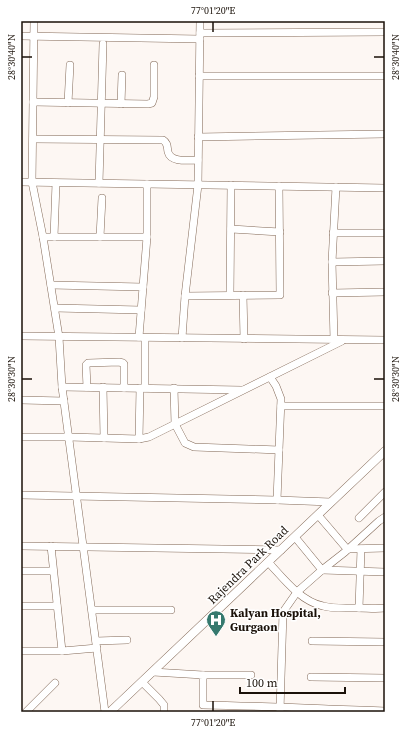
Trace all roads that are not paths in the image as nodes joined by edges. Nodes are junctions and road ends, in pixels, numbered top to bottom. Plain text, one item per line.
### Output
1 (34, 21) edge
2 (200, 21) edge
3 (385, 32) edge
4 (21, 36) edge
5 (200, 36) junction
6 (34, 37) junction
7 (102, 44) dead end
8 (70, 65) dead end
9 (154, 65) dead end
10 (122, 75) dead end
11 (199, 76) junction
12 (385, 76) edge
13 (33, 102) junction
14 (68, 103) junction
15 (101, 104) junction
16 (121, 104) junction
17 (385, 134) edge
18 (198, 137) junction
19 (33, 139) junction
20 (100, 139) junction
21 (198, 160) junction
22 (21, 182) edge
23 (32, 182) junction
24 (56, 183) junction
25 (99, 183) junction
26 (146, 184) junction
27 (198, 185) junction
28 (231, 185) junction
29 (280, 186) junction
30 (336, 187) junction
31 (385, 188) edge
32 (102, 198) dead end
33 (231, 229) junction
34 (280, 232) junction
35 (333, 233) junction
36 (385, 233) edge
37 (43, 237) junction
38 (54, 237) junction
39 (100, 237) junction
40 (146, 237) junction
41 (385, 261) edge
42 (332, 262) junction
43 (51, 285) junction
44 (143, 287) junction
45 (385, 292) edge
46 (332, 293) junction
47 (230, 295) junction
48 (243, 295) junction
49 (185, 296) junction
50 (55, 308) junction
51 (141, 310) junction
52 (21, 336) edge
53 (59, 337) junction
54 (142, 337) junction
55 (182, 338) junction
56 (244, 339) junction
57 (334, 340) junction
58 (345, 340) junction
59 (385, 340) edge
60 (270, 377) junction
61 (62, 386) junction
62 (87, 387) junction
63 (103, 387) junction
64 (124, 388) junction
65 (142, 388) junction
66 (174, 388) junction
67 (245, 390) junction
68 (21, 400) edge
69 (64, 401) junction
70 (281, 406) junction
71 (385, 406) edge
72 (175, 424) junction
73 (21, 436) edge
74 (68, 437) junction
75 (104, 438) junction
76 (139, 439) junction
77 (279, 450) junction
78 (385, 451) edge
79 (385, 492) edge
80 (21, 496) edge
81 (76, 496) junction
82 (277, 500) junction
83 (332, 502) junction
84 (318, 515) junction
85 (385, 517) edge
86 (359, 518) dead end
87 (295, 537) junction
88 (21, 546) edge
89 (51, 546) junction
90 (83, 547) junction
91 (385, 548) edge
92 (347, 549) junction
93 (361, 549) junction
94 (281, 550) junction
95 (268, 562) junction
96 (322, 570) junction
97 (21, 571) edge
98 (53, 571) junction
99 (360, 571) junction
100 (385, 572) edge
101 (297, 592) junction
102 (21, 606) edge
103 (57, 606) junction
104 (359, 608) junction
105 (385, 608) edge
106 (92, 610) junction
107 (171, 610) dead end
108 (127, 640) dead end
109 (312, 641) dead end
110 (385, 642) edge
111 (97, 645) junction
112 (21, 651) edge
113 (62, 651) junction
114 (153, 672) junction
115 (203, 675) junction
116 (251, 675) dead end
117 (311, 677) dead end
118 (385, 678) edge
119 (142, 682) junction
120 (55, 683) dead end
121 (203, 708) edge
122 (280, 710) edge
123 (309, 711) edge
124 (385, 711) edge
125 (26, 712) edge
126 (105, 712) edge
127 (110, 712) edge
128 (164, 712) edge

1 - 6 street
2 - 5 street
3 - 5 street
4 - 6 street
5 - 6 street
5 - 11 street
6 - 13 street
7 - 15 street
8 - 14 street
9 - 16 street
10 - 16 street
11 - 12 street
11 - 18 street
13 - 14 street
13 - 19 street
14 - 15 street
15 - 16 street
15 - 20 street
17 - 18 street
18 - 21 street
19 - 20 street
19 - 23 street
20 - 21 street
20 - 25 street
21 - 27 street
22 - 23 street
23 - 24 street
23 - 37 street
24 - 25 street
24 - 38 street
25 - 26 street
26 - 27 street
26 - 40 street
27 - 28 street
27 - 49 street
28 - 29 street
28 - 33 street
29 - 30 street
29 - 34 street
30 - 31 street
30 - 35 street
32 - 39 street
33 - 34 street
33 - 47 street
34 - 48 street
35 - 36 street
35 - 42 street
37 - 38 street
37 - 43 street
38 - 39 street
39 - 40 street
40 - 44 street
41 - 42 street
42 - 46 street
43 - 44 street
43 - 50 street
44 - 51 street
45 - 46 street
46 - 57 street
47 - 48 street
47 - 49 street
48 - 56 street
49 - 55 street
50 - 51 street
50 - 53 street
51 - 54 street
52 - 53 street
53 - 54 street
53 - 61 street
54 - 55 street
54 - 65 street
55 - 56 street
56 - 57 street
57 - 58 street
58 - 59 street
58 - 60 street
60 - 67 street
60 - 70 street
61 - 62 street
61 - 69 street
62 - 63 street
62 - 64 street
63 - 64 street
63 - 75 street
64 - 65 street
65 - 66 street
65 - 76 street
66 - 67 street
66 - 72 street
67 - 72 street
68 - 69 street
69 - 74 street
70 - 71 street
70 - 77 street
72 - 76 street
72 - 77 street
73 - 74 street
74 - 75 street
74 - 81 street
75 - 76 street
77 - 82 street
78 - 83 street, Rajendra Park Road
79 - 86 street
80 - 81 street
81 - 82 street
81 - 90 street
82 - 83 street
83 - 84 street, Rajendra Park Road
84 - 87 street, Rajendra Park Road
84 - 92 street
85 - 92 street
87 - 94 street, Rajendra Park Road
87 - 96 street
88 - 89 street
89 - 90 street
89 - 98 street
90 - 94 street
90 - 106 street
91 - 93 street
92 - 93 street
92 - 96 street
93 - 99 street
94 - 95 street, Rajendra Park Road
95 - 101 street
95 - 114 street, Rajendra Park Road
96 - 99 street
96 - 101 street
97 - 98 street
98 - 103 street
99 - 100 street
99 - 104 street
101 - 104 street
101 - 122 street
102 - 103 street
103 - 113 street
104 - 105 street
106 - 107 street
106 - 111 street
108 - 111 street
109 - 110 street
111 - 113 street
111 - 126 street
112 - 113 street
114 - 115 street
114 - 119 street, Rajendra Park Road
115 - 116 street
115 - 121 street
117 - 118 street
119 - 127 street, Rajendra Park Road
119 - 128 street
120 - 125 street
121 - 122 street
122 - 123 street
123 - 124 street

